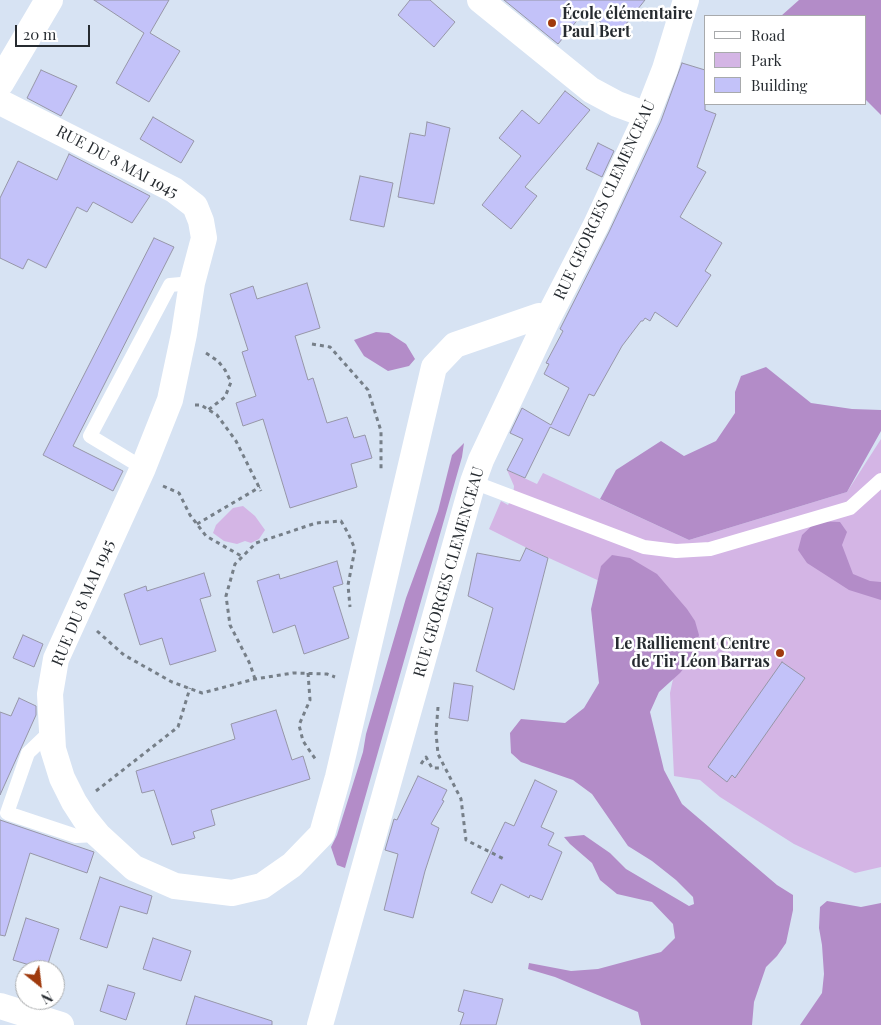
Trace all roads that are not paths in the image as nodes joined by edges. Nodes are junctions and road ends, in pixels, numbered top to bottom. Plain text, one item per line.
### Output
1 (49, 0) edge
2 (480, 0) edge
3 (686, 0) edge
4 (0, 82) edge
5 (0, 102) edge
6 (647, 115) junction
7 (192, 283) junction
8 (548, 318) junction
9 (143, 468) junction
10 (881, 480) edge
11 (473, 482) junction
12 (52, 730) junction
13 (98, 835) junction
14 (0, 1006) edge
15 (61, 1025) edge
16 (320, 1025) edge

1 - 4 street
2 - 6 street
3 - 6 street, RUE GEORGES CLEMENCEAU
5 - 7 street, RUE DU 8 MAI 1945
6 - 8 street, RUE GEORGES CLEMENCEAU
7 - 9 street, RUE DU 8 MAI 1945
7 - 9 lane
8 - 11 street, RUE GEORGES CLEMENCEAU
8 - 13 street, RUE DU 8 MAI 1945
9 - 12 street, RUE DU 8 MAI 1945
10 - 11 lane
11 - 16 street, RUE GEORGES CLEMENCEAU
12 - 13 street, RUE DU 8 MAI 1945
12 - 13 lane
14 - 15 street

